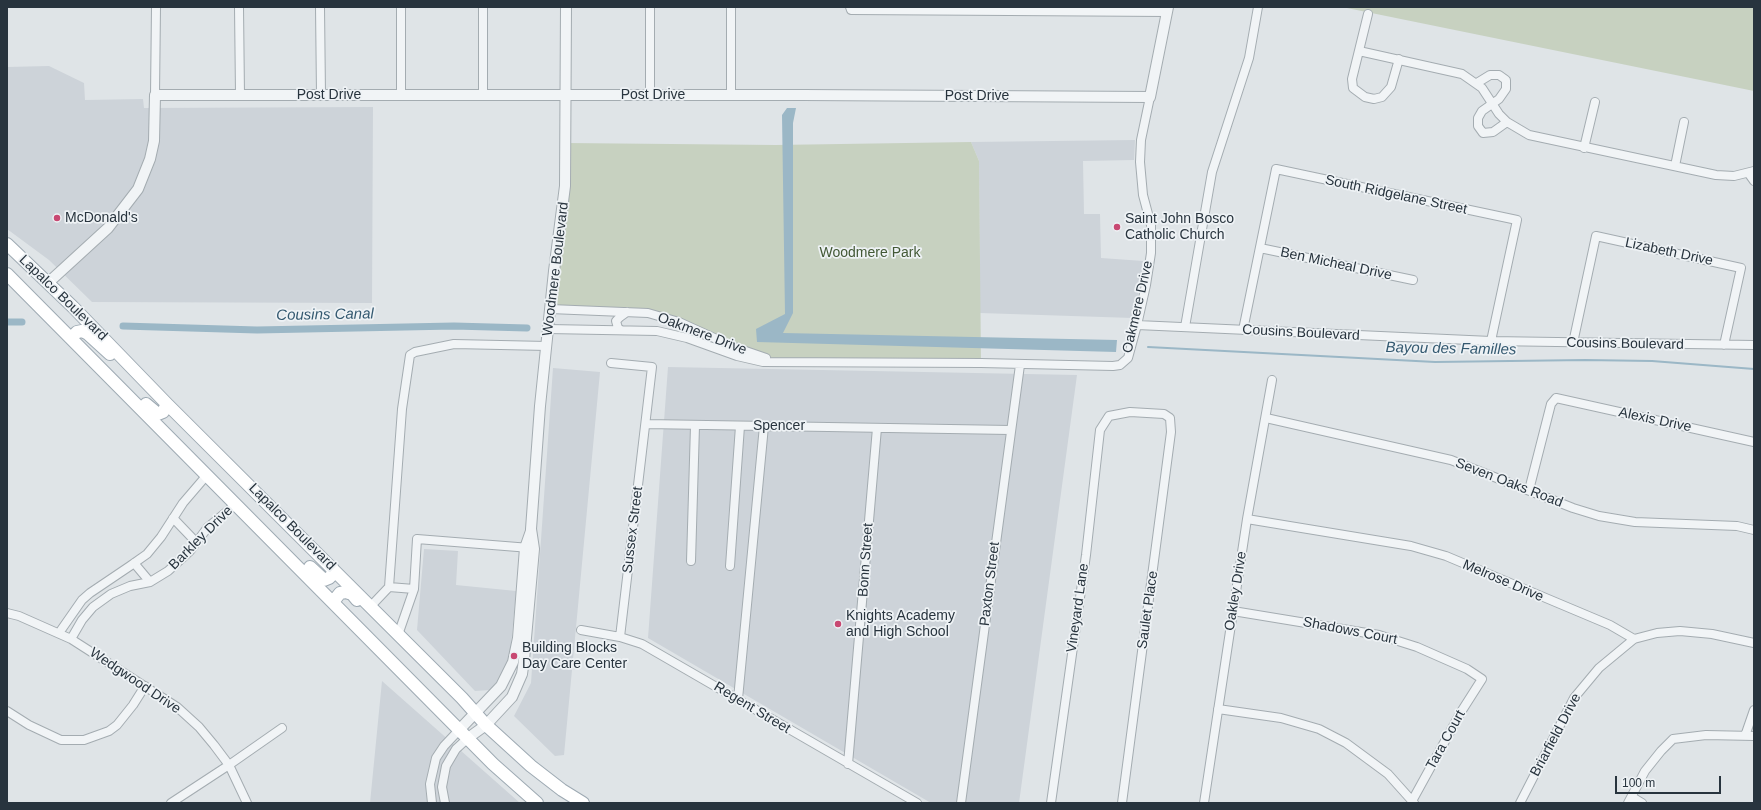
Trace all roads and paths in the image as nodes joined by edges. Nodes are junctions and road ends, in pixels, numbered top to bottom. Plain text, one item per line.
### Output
1 (156, 7) edge
2 (239, 7) edge
3 (320, 7) edge
4 (401, 7) edge
5 (482, 7) edge
6 (566, 7) edge
7 (650, 7) edge
8 (731, 7) edge
9 (1258, 7) edge
10 (850, 8) edge
11 (1168, 9) edge
12 (1368, 14) dead end
13 (1359, 51) junction
14 (1399, 59) junction
15 (1477, 83) junction
16 (155, 95) junction
17 (240, 95) junction
18 (321, 95) junction
19 (401, 95) junction
20 (483, 95) junction
21 (566, 95) junction
22 (650, 95) junction
23 (731, 95) junction
24 (1150, 97) junction
25 (1595, 102) dead end
26 (1492, 104) junction
27 (1507, 122) junction
28 (1684, 122) dead end
29 (1584, 148) junction
30 (1675, 166) junction
31 (1752, 175) edge
32 (7, 244) edge
33 (1260, 248) junction
34 (7, 274) edge
35 (1413, 280) dead end
36 (49, 282) junction
37 (550, 310) junction
38 (628, 312) junction
39 (1137, 325) junction
40 (1185, 327) junction
41 (548, 329) junction
42 (621, 330) junction
43 (1243, 330) junction
44 (71, 338) junction
45 (1491, 341) junction
46 (1574, 343) junction
47 (1724, 345) junction
48 (547, 346) junction
49 (1754, 346) edge
50 (781, 361) junction
51 (611, 363) dead end
52 (1020, 365) junction
53 (140, 375) junction
54 (1272, 380) dead end
55 (121, 389) junction
56 (167, 404) junction
57 (1109, 416) joint
58 (1266, 418) junction
59 (646, 424) junction
60 (695, 426) junction
61 (740, 426) junction
62 (764, 426) junction
63 (877, 428) junction
64 (1010, 430) junction
65 (1754, 442) edge
66 (207, 475) junction
67 (1529, 490) junction
68 (236, 504) junction
69 (173, 518) junction
70 (1247, 519) junction
71 (1754, 530) edge
72 (263, 532) junction
73 (196, 542) junction
74 (530, 548) junction
75 (691, 561) dead end
76 (134, 564) junction
77 (730, 566) dead end
78 (333, 568) junction
79 (150, 582) junction
80 (389, 587) junction
81 (96, 588) junction
82 (414, 590) junction
83 (105, 598) junction
84 (333, 602) junction
85 (370, 607) junction
86 (1233, 611) junction
87 (7, 613) edge
88 (581, 630) dead end
89 (59, 633) junction
90 (398, 635) junction
91 (620, 637) junction
92 (71, 639) junction
93 (1634, 639) junction
94 (1754, 643) edge
95 (417, 654) junction
96 (1482, 680) joint
97 (145, 686) junction
98 (738, 700) junction
99 (1218, 709) junction
100 (1754, 710) edge
101 (7, 711) edge
102 (475, 714) junction
103 (486, 725) junction
104 (282, 728) dead end
105 (460, 729) junction
106 (1750, 736) edge
107 (468, 738) junction
108 (1754, 740) edge
109 (848, 764) junction
110 (229, 765) junction
111 (1630, 800) edge
112 (1413, 802) edge
113 (170, 803) edge
114 (247, 803) edge
115 (432, 803) edge
116 (445, 803) edge
117 (537, 803) edge
118 (582, 803) edge
119 (917, 803) edge
120 (961, 803) edge
121 (1051, 803) edge
122 (1122, 803) edge
123 (1204, 803) edge
124 (1520, 803) edge
125 (1642, 803) edge

1 - 16 street
2 - 17 street
3 - 18 street
4 - 19 street
5 - 20 street
6 - 21 street, Woodmere Boulevard
7 - 22 street
8 - 23 street
9 - 40 street
10 - 11 street
11 - 24 street, Oakmere Drive
12 - 13 street
13 - 14 street
13 - 14 street
14 - 15 street
15 - 26 street
15 - 26 street
16 - 17 street, Post Drive
16 - 36 street
17 - 18 street, Post Drive
18 - 19 street, Post Drive
19 - 20 street, Post Drive
20 - 21 street, Post Drive
21 - 22 street, Post Drive
21 - 37 street, Woodmere Boulevard
22 - 23 street, Post Drive
23 - 24 street, Post Drive
24 - 39 street, Oakmere Drive
25 - 29 street
26 - 27 street
26 - 27 street
27 - 29 street
28 - 30 street
29 - 30 street
30 - 31 street
32 - 36 main road, Lapalco Boulevard
33 - 35 street, Ben Micheal Drive
33 - 43 street
33 - 45 street, South Ridgelane Street
34 - 44 main road, Lapalco Boulevard
36 - 53 main road, Lapalco Boulevard
37 - 38 street, Oakmere Drive
37 - 41 street, Woodmere Boulevard
38 - 42 street
38 - 50 street, Oakmere Drive
39 - 40 street, Cousins Boulevard
39 - 52 street, Oakmere Drive
40 - 43 street, Cousins Boulevard
41 - 42 street, Oakmere Drive
41 - 48 street, Woodmere Boulevard
42 - 50 street, Oakmere Drive
43 - 45 street, Cousins Boulevard
44 - 53 main road
44 - 55 main road, Lapalco Boulevard
45 - 46 street, Cousins Boulevard
46 - 47 street, Cousins Boulevard
46 - 47 street, Lizabeth Drive
47 - 49 street, Cousins Boulevard
48 - 74 street, Woodmere Boulevard
48 - 80 street
50 - 52 street, Oakmere Drive
51 - 59 street
52 - 64 street, Paxton Street
53 - 56 main road, Lapalco Boulevard
54 - 58 street, Oakley Drive
55 - 56 main road
55 - 66 main road, Lapalco Boulevard
56 - 78 main road, Lapalco Boulevard
57 - 121 street, Vineyard Lane
57 - 122 street, Saulet Place
58 - 67 street, Seven Oaks Road
58 - 70 street, Oakley Drive
59 - 60 street, Spencer
59 - 91 street, Sussex Street
60 - 61 street, Spencer
60 - 75 street
61 - 62 street, Spencer
61 - 77 street
62 - 63 street, Spencer
62 - 98 street
63 - 64 street, Spencer
63 - 109 street, Bonn Street
64 - 120 street, Paxton Street
65 - 67 street, Alexis Drive
66 - 68 main road, Lapalco Boulevard
66 - 69 street
67 - 71 street, Seven Oaks Road
68 - 72 main road, Lapalco Boulevard
68 - 73 street, Barkley Drive
69 - 73 street
69 - 76 street
70 - 86 street, Oakley Drive
70 - 93 street, Melrose Drive
72 - 78 main road
72 - 84 main road, Lapalco Boulevard
73 - 79 street, Barkley Drive
74 - 82 street
74 - 102 street, Woodmere Boulevard
74 - 103 street, Woodmere Boulevard
76 - 79 street
76 - 81 street
78 - 85 main road, Lapalco Boulevard
79 - 83 street, Barkley Drive
80 - 82 street
80 - 85 street
81 - 83 street
81 - 89 street
82 - 90 street
83 - 92 street, Barkley Drive
84 - 95 main road
84 - 105 main road, Lapalco Boulevard
85 - 90 main road, Lapalco Boulevard
86 - 96 street, Shadows Court
86 - 99 street, Oakley Drive
87 - 89 street, Wedgwood Drive
88 - 91 street, Regent Street
89 - 92 street, Wedgwood Drive
90 - 95 main road, Lapalco Boulevard
91 - 98 street, Regent Street
92 - 97 street, Wedgwood Drive
93 - 94 street
93 - 124 street, Briarfield Drive
95 - 102 main road, Lapalco Boulevard
96 - 112 street, Tara Court
97 - 101 street
97 - 110 street, Wedgwood Drive
98 - 109 street, Regent Street
99 - 112 street
99 - 123 street, Oakley Drive
100 - 106 street
102 - 103 main road, Lapalco Boulevard
102 - 105 street, Woodmere Boulevard
103 - 107 street, Woodmere Boulevard
103 - 118 main road, Lapalco Boulevard
104 - 110 street
105 - 107 main road, Lapalco Boulevard
105 - 115 street
106 - 108 street
106 - 111 street
107 - 116 street
107 - 117 main road, Lapalco Boulevard
109 - 119 street, Regent Street
110 - 113 street
110 - 114 street, Wedgwood Drive
111 - 125 street

